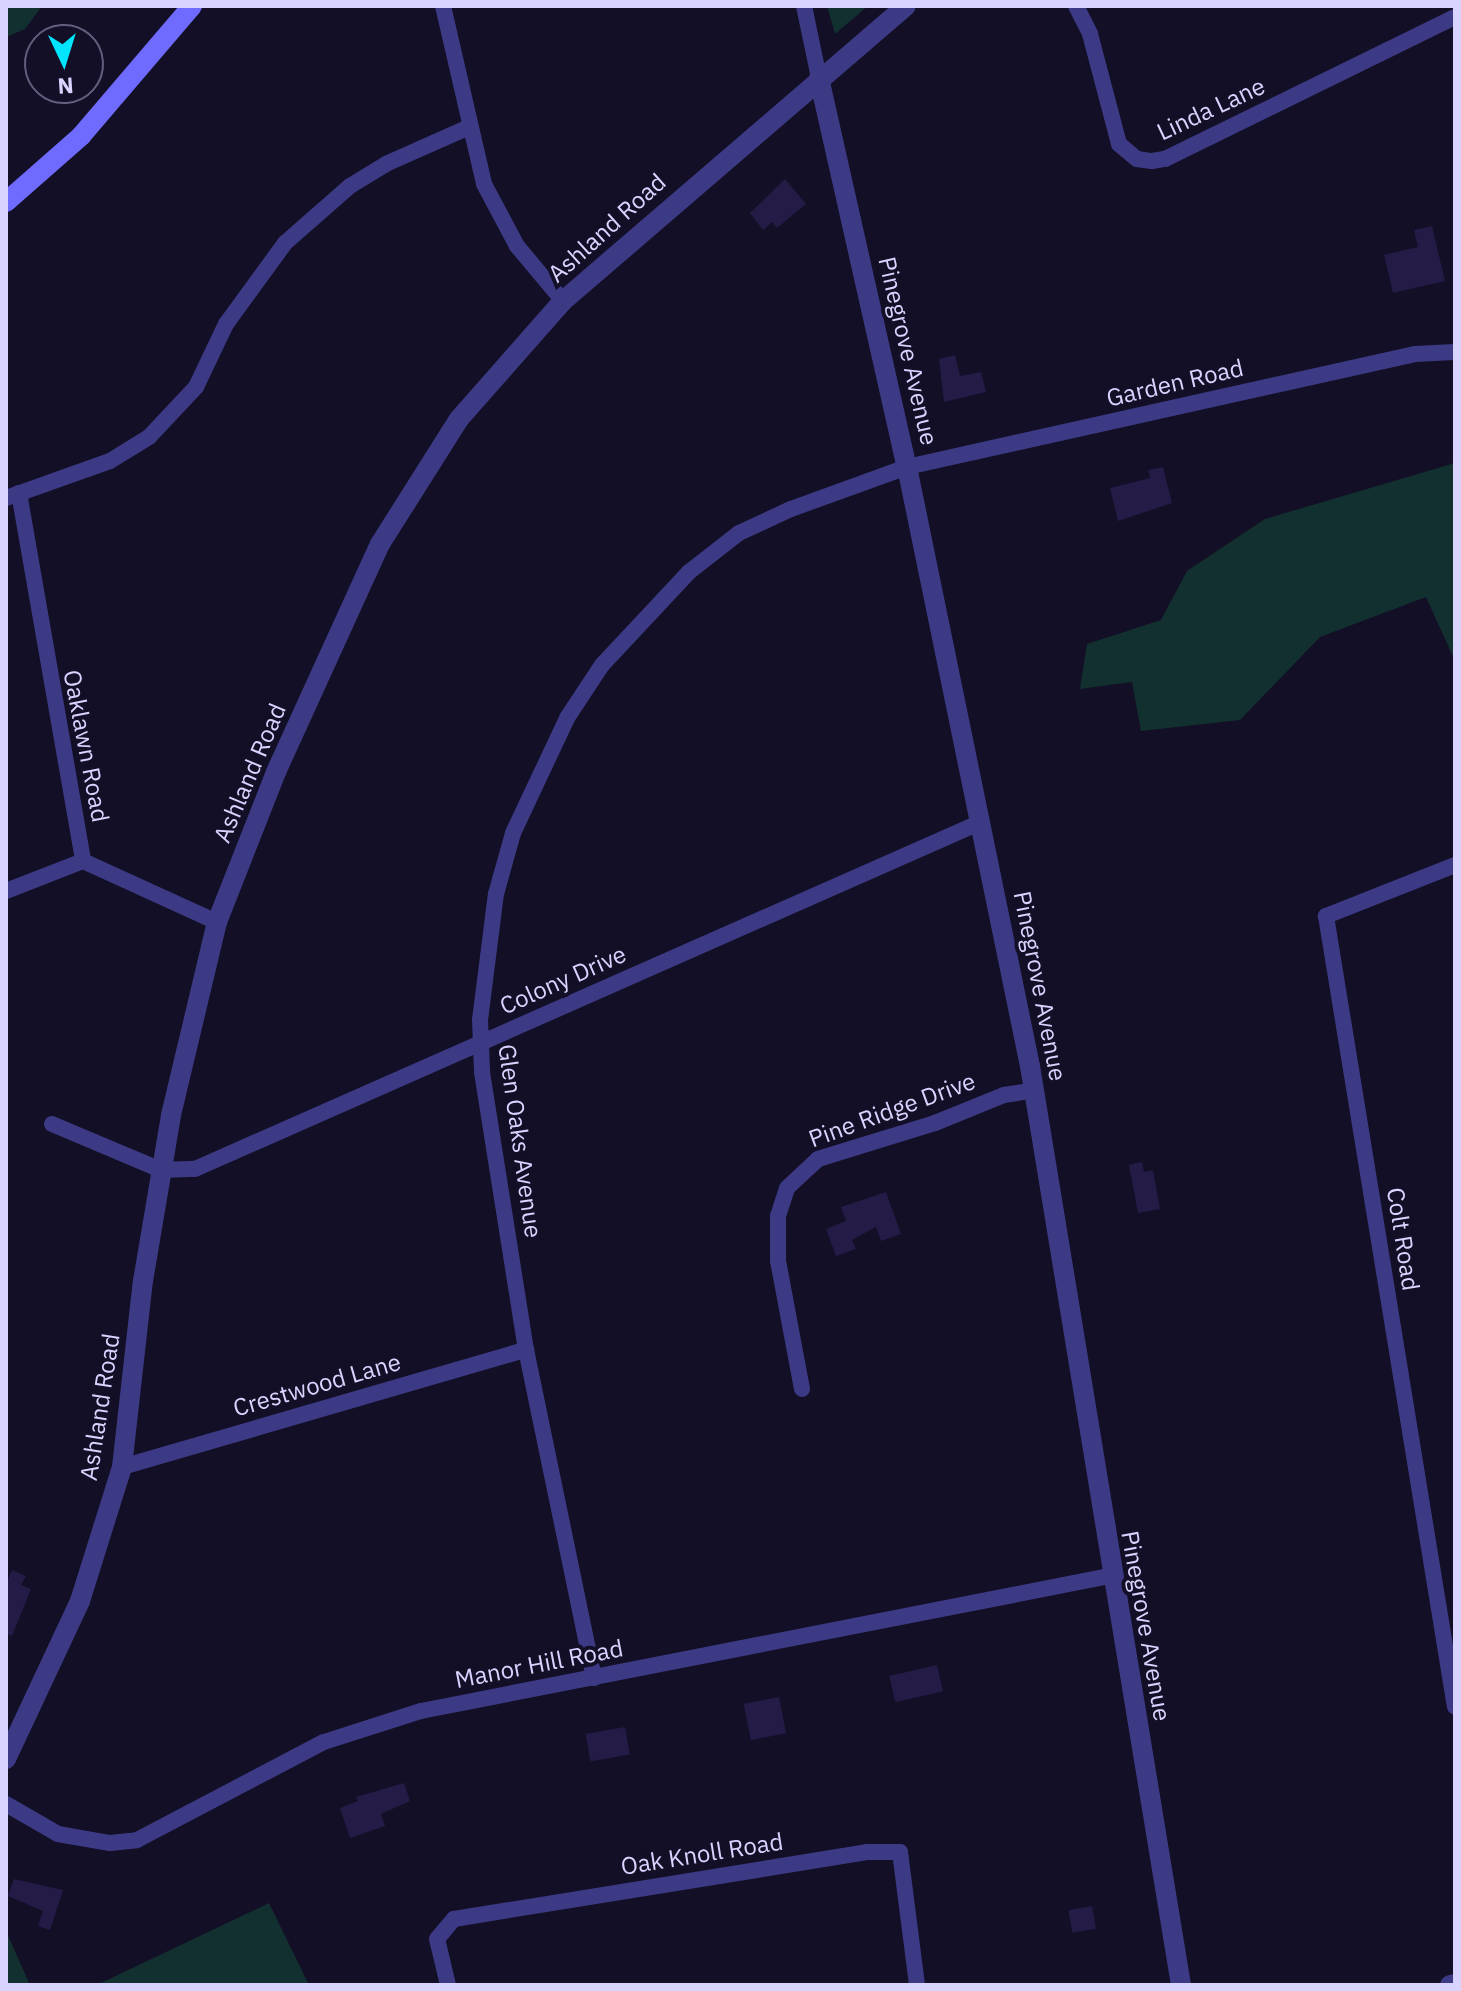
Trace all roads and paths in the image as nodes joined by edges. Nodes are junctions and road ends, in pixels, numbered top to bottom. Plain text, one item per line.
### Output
1 (192, 6) edge
2 (443, 6) edge
3 (804, 6) edge
4 (906, 6) edge
5 (1076, 6) edge
6 (1455, 17) edge
7 (819, 78) junction
8 (467, 128) junction
9 (6, 202) edge
10 (563, 301) junction
11 (1455, 352) edge
12 (907, 467) junction
13 (12, 496) edge
14 (981, 822) junction
15 (83, 861) junction
16 (1455, 865) edge
17 (6, 891) edge
18 (217, 922) junction
19 (481, 1042) junction
20 (1034, 1090) junction
21 (52, 1124) dead end
22 (161, 1170) junction
23 (526, 1350) junction
24 (802, 1389) dead end
25 (122, 1467) junction
26 (1110, 1576) junction
27 (594, 1678) junction
28 (1455, 1707) edge
29 (6, 1759) edge
30 (6, 1804) edge
31 (448, 1985) edge
32 (917, 1985) edge
33 (1181, 1985) edge

1 - 9 main road
2 - 8 street
3 - 7 street, Pinegrove Avenue
4 - 7 street, Ashland Road
5 - 6 street, Linda Lane
7 - 10 street, Ashland Road
7 - 12 street, Pinegrove Avenue
8 - 10 street
8 - 13 street
10 - 18 street, Ashland Road
11 - 12 street, Garden Road
12 - 14 street, Pinegrove Avenue
12 - 19 street, Glen Oaks Avenue
13 - 15 street, Oaklawn Road
14 - 19 street, Colony Drive
14 - 20 street, Pinegrove Avenue
15 - 17 street
15 - 18 street
16 - 28 street, Colt Road
18 - 22 street, Ashland Road
19 - 22 street, Colony Drive
19 - 23 street, Glen Oaks Avenue
20 - 24 street, Pine Ridge Drive
20 - 26 street, Pinegrove Avenue
21 - 22 street
22 - 25 street, Ashland Road
23 - 25 street, Crestwood Lane
23 - 27 street, Glen Oaks Avenue
25 - 29 street, Ashland Road
26 - 27 street, Manor Hill Road
26 - 33 street, Pinegrove Avenue
27 - 30 street, Manor Hill Road
31 - 32 street, Oak Knoll Road

